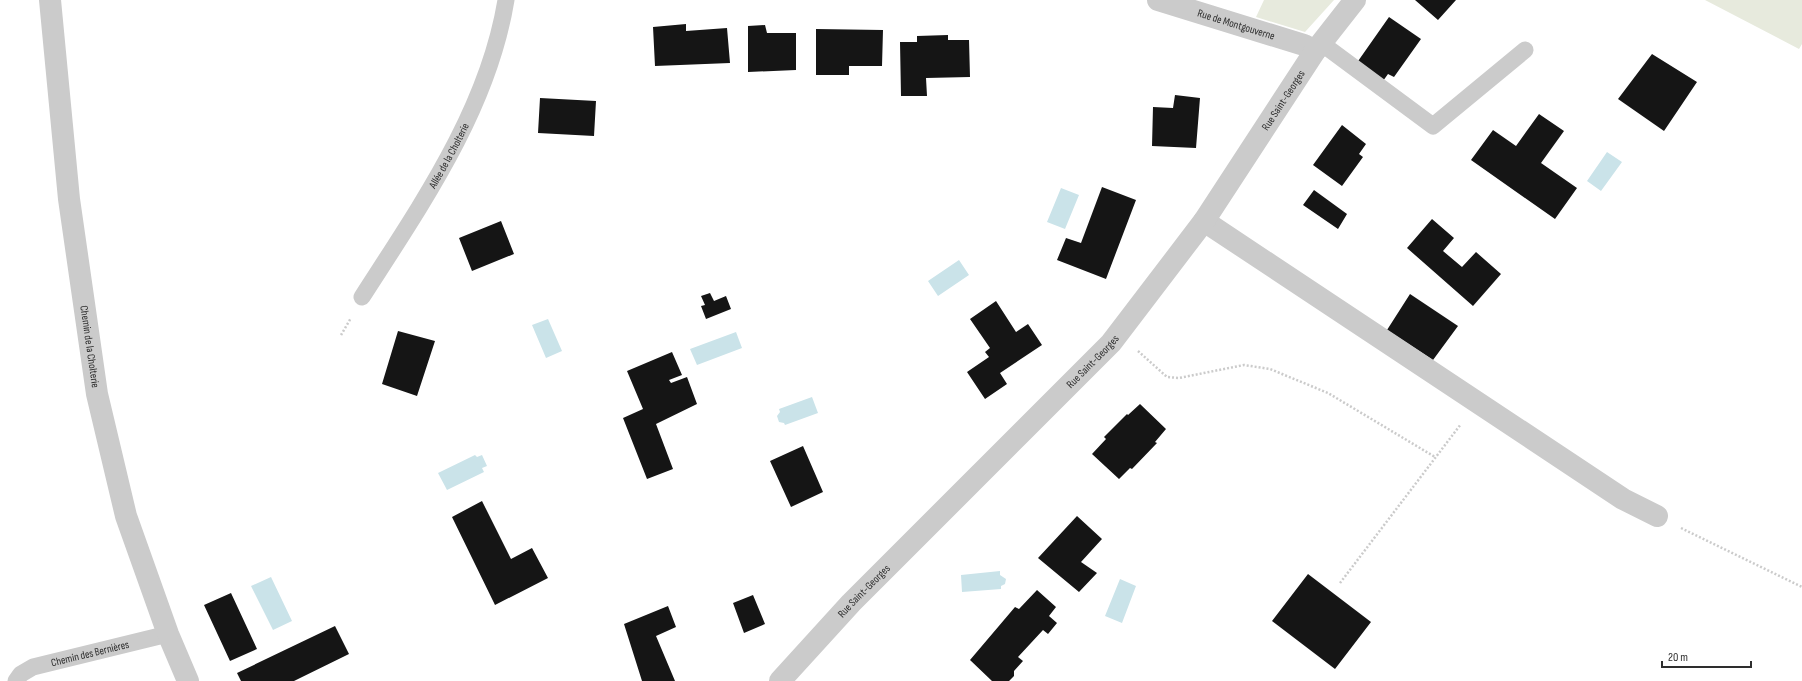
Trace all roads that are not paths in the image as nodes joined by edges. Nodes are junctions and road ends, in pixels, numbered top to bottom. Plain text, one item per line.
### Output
1 (50, 0) edge
2 (506, 0) edge
3 (1158, 0) edge
4 (1355, 0) edge
5 (1318, 47) junction
6 (1526, 50) dead end
7 (1204, 221) junction
8 (362, 298) dead end
9 (1657, 516) road end
10 (168, 634) junction
11 (16, 681) edge
12 (188, 681) edge
13 (780, 681) edge

1 - 10 street, Chemin de la Cholterie
2 - 8 lane, Allée de la Cholterie
3 - 5 street, Rue de Montgouverne
4 - 5 street, Rue Saint-Georges
5 - 6 lane
5 - 7 street, Rue Saint-Georges
7 - 9 street
7 - 13 street, Rue Saint-Georges
10 - 11 lane, Chemin des Bernières
10 - 12 street, Chemin de la Cholterie

